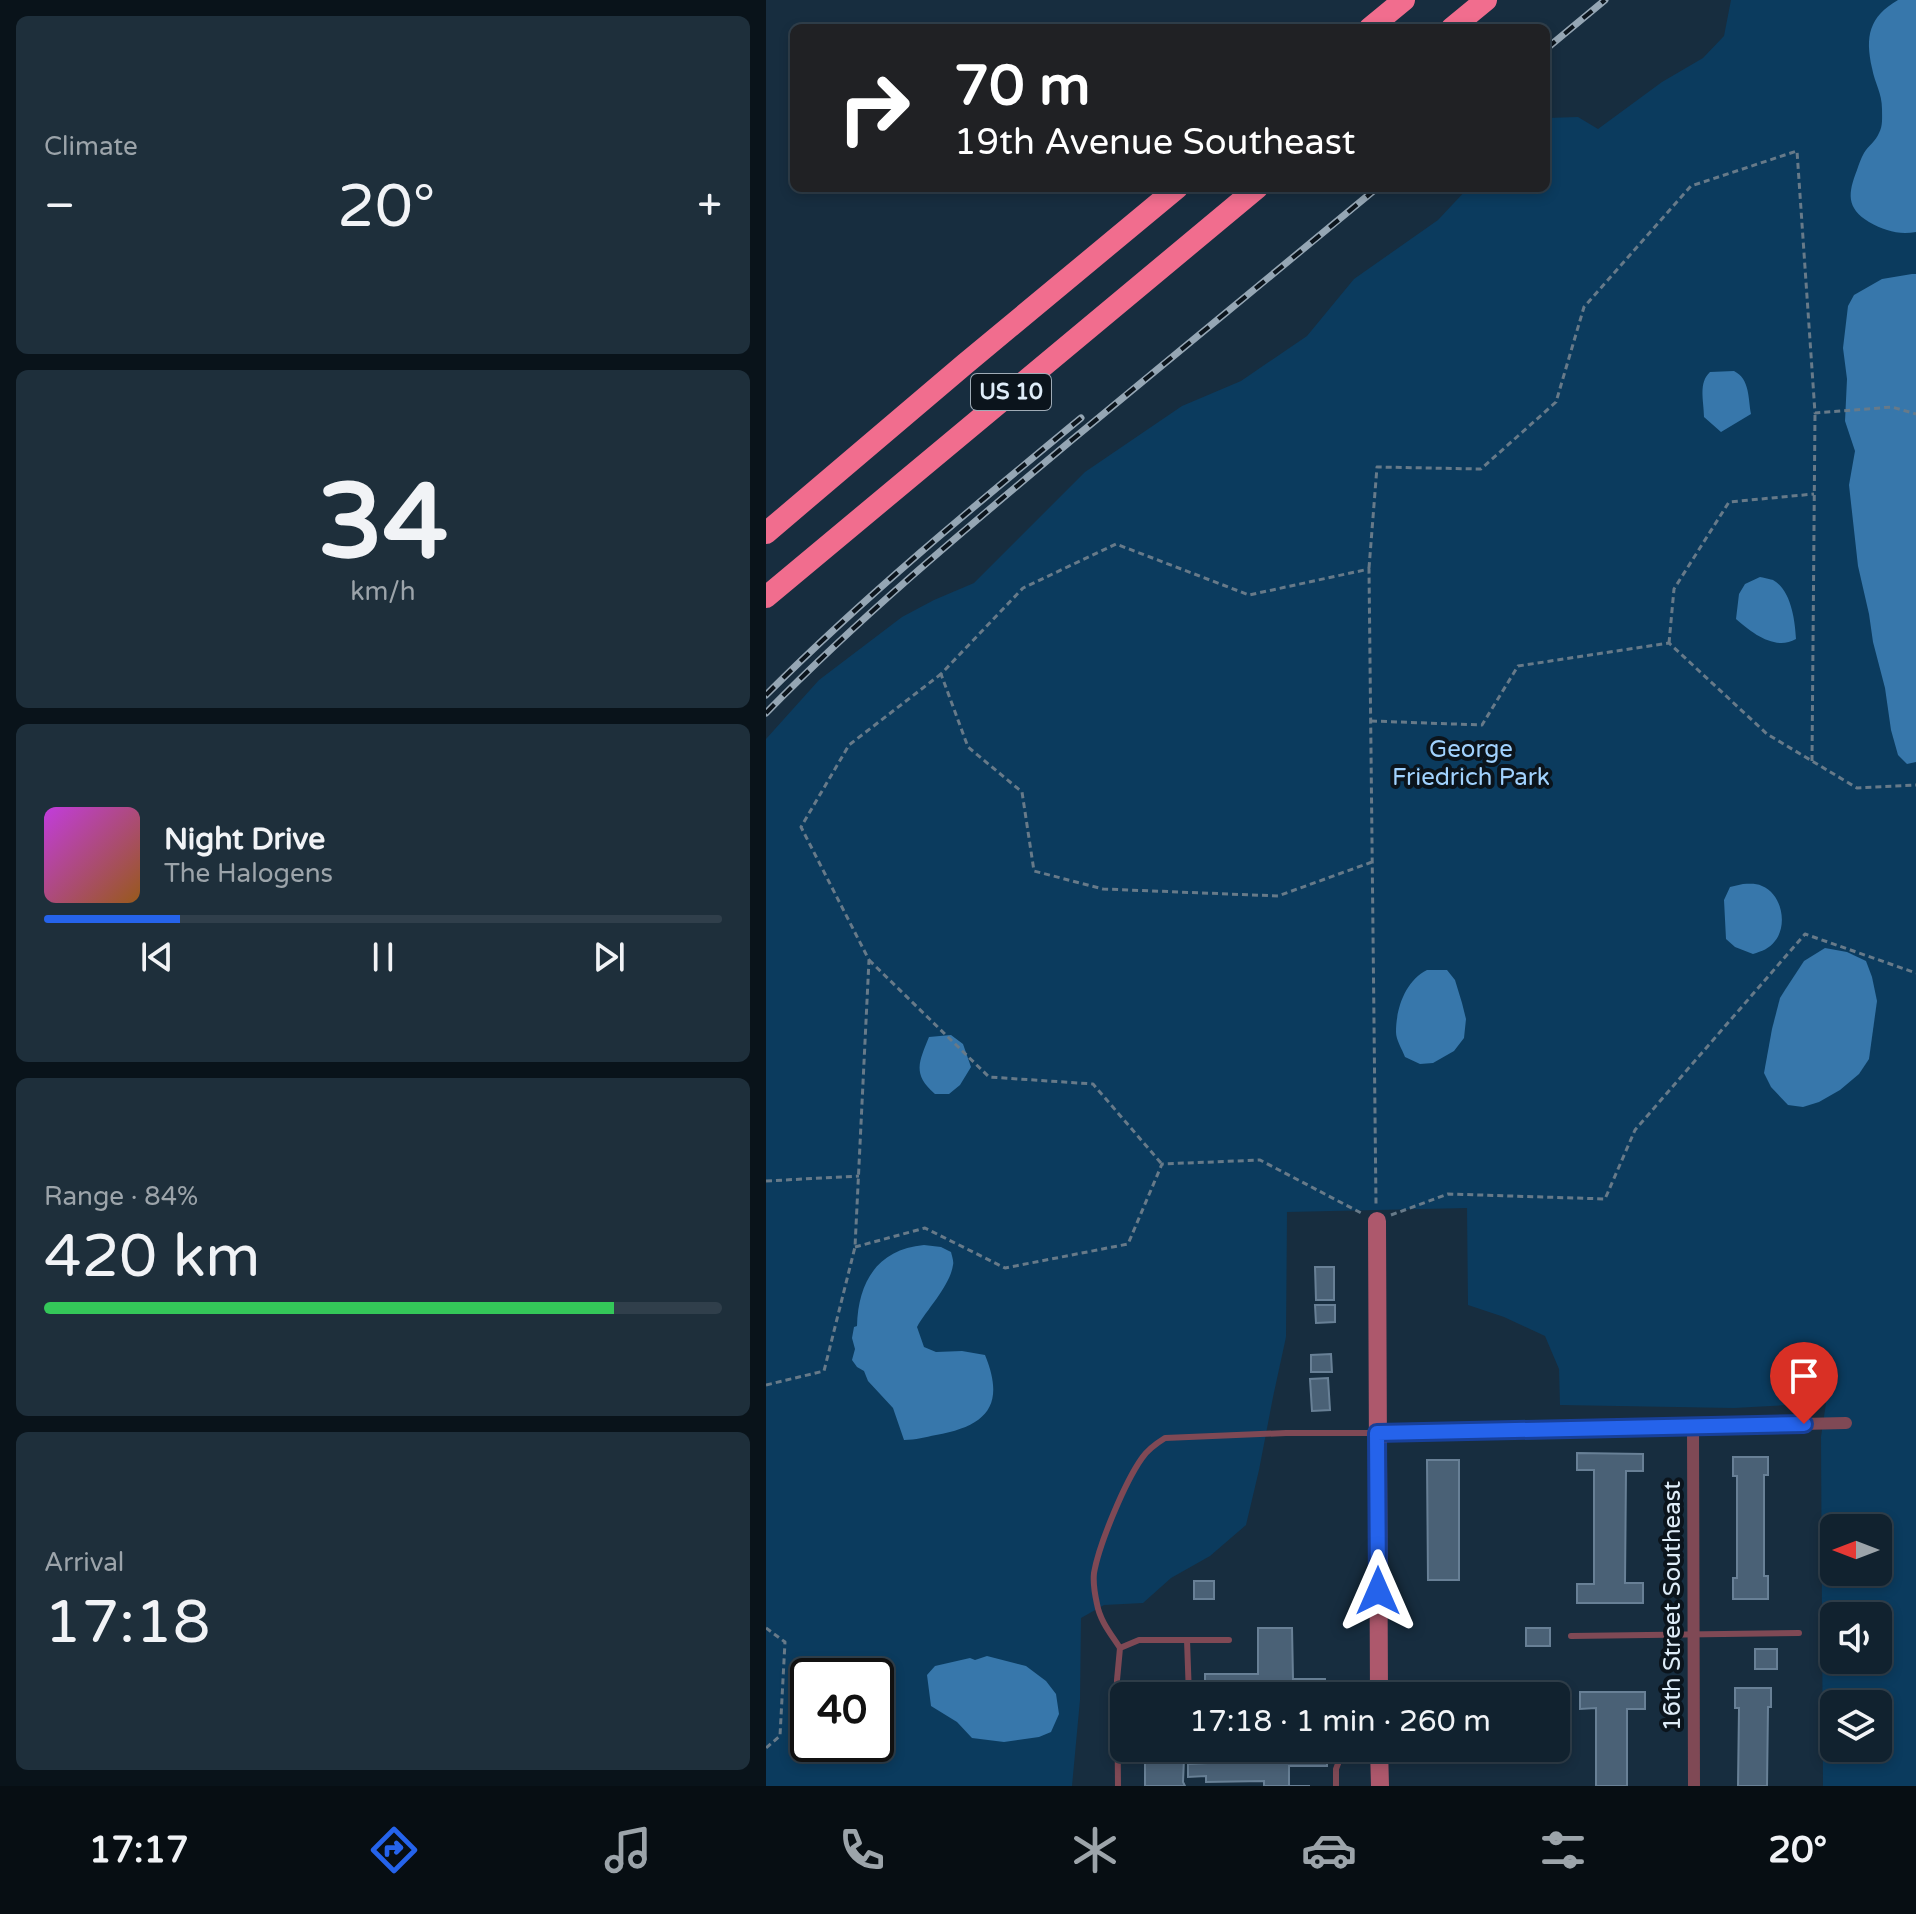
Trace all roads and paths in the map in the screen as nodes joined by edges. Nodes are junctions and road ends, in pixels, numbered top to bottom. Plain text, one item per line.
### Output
1 (1404, 0) edge
2 (1486, 0) edge
3 (1375, 24) edge
4 (1457, 24) edge
5 (1172, 192) edge
6 (1252, 192) edge
7 (1815, 413) junction
8 (1916, 414) edge
9 (1814, 494) junction
10 (766, 533) edge
11 (1369, 569) junction
12 (766, 597) edge
13 (1669, 643) junction
14 (941, 674) junction
15 (1371, 721) junction
16 (1812, 761) junction
17 (1916, 785) edge
18 (1372, 862) junction
19 (869, 960) junction
20 (1916, 973) edge
21 (1162, 1164) junction
22 (859, 1176) junction
23 (766, 1181) edge
24 (1377, 1221) junction
25 (855, 1247) junction
26 (766, 1385) edge
27 (1846, 1423) dead end
28 (1693, 1426) junction
29 (1377, 1433) junction
30 (766, 1628) edge
31 (1799, 1633) dead end
32 (1694, 1634) junction
33 (1571, 1636) dead end
34 (1187, 1640) junction
35 (1229, 1640) dead end
36 (1120, 1648) junction
37 (1188, 1682) edge
38 (1379, 1682) edge
39 (766, 1748) edge
40 (1339, 1762) edge
41 (1379, 1762) edge
42 (1118, 1786) edge
43 (1336, 1786) edge
44 (1380, 1786) edge
45 (1694, 1786) edge

1 - 3 highway
2 - 4 highway
5 - 10 highway, US 10
6 - 12 highway, US 10
7 - 8 path
7 - 9 path
7 - 11 path
9 - 13 path
9 - 16 path
11 - 14 path
11 - 15 path
13 - 15 path
13 - 16 path
14 - 18 path
14 - 19 path
15 - 18 path
16 - 17 path
18 - 24 path
19 - 21 path
19 - 22 path
20 - 24 path
21 - 24 path
21 - 25 path
22 - 23 path
22 - 25 path
24 - 29 street
25 - 26 path
27 - 28 street
28 - 29 street
28 - 32 street, 16th Street Southeast
29 - 36 lane
29 - 38 street
30 - 39 path
31 - 32 lane
32 - 33 lane
32 - 45 street, 16th Street Southeast
34 - 35 lane
34 - 36 lane
34 - 37 lane
36 - 42 lane
40 - 43 lane
41 - 44 street

